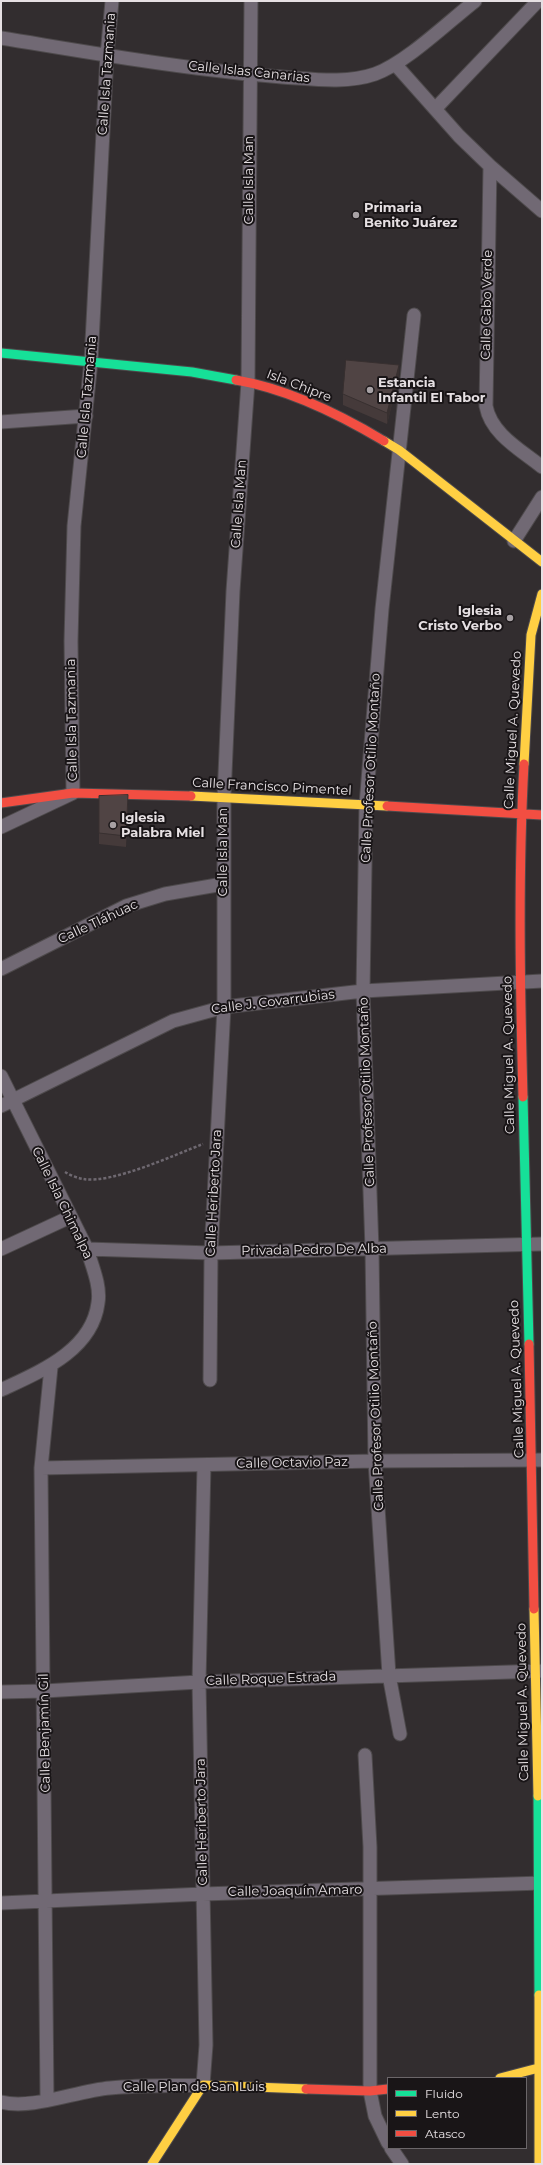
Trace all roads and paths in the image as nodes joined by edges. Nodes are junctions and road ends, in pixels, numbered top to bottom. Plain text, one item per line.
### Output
1 (112, 1) edge
2 (251, 1) edge
3 (475, 1) edge
4 (538, 1) edge
5 (1, 38) edge
6 (107, 55) junction
7 (395, 64) junction
8 (250, 74) junction
9 (435, 109) junction
10 (490, 166) junction
11 (542, 211) edge
12 (414, 315) dead end
13 (1, 353) edge
14 (91, 361) junction
15 (248, 382) junction
16 (86, 416) junction
17 (1, 422) edge
18 (399, 450) junction
19 (542, 468) edge
20 (542, 497) edge
21 (514, 541) junction
22 (542, 562) edge
23 (542, 594) edge
24 (73, 793) junction
25 (224, 797) junction
26 (1, 803) edge
27 (366, 804) junction
28 (521, 815) junction
29 (542, 815) edge
30 (1, 827) edge
31 (223, 884) junction
32 (1, 969) edge
33 (542, 981) edge
34 (520, 982) junction
35 (363, 991) junction
36 (224, 1007) junction
37 (1, 1076) edge
38 (7, 1103) edge
39 (216, 1138) junction
40 (63, 1171) dead end
41 (70, 1217) junction
42 (526, 1244) junction
43 (542, 1244) edge
44 (1, 1249) edge
45 (86, 1249) junction
46 (372, 1250) junction
47 (211, 1253) junction
48 (50, 1367) junction
49 (210, 1380) dead end
50 (1, 1390) edge
51 (537, 1460) edge
52 (375, 1461) junction
53 (204, 1465) junction
54 (41, 1468) junction
55 (539, 1671) edge
56 (390, 1675) junction
57 (199, 1682) junction
58 (44, 1691) junction
59 (1, 1692) edge
60 (400, 1734) dead end
61 (365, 1755) dead end
62 (541, 1883) edge
63 (369, 1890) junction
64 (203, 1894) junction
65 (46, 1900) junction
66 (1, 1903) edge
67 (541, 2067) edge
68 (504, 2077) edge
69 (203, 2085) junction
70 (387, 2089) edge
71 (370, 2091) junction
72 (47, 2100) junction
73 (1, 2102) edge
74 (387, 2141) edge
75 (392, 2149) edge
76 (152, 2164) edge
77 (402, 2164) edge
78 (539, 2164) edge

1 - 6 street, Calle Isla Tazmania
2 - 8 street, Calle Isla Man
3 - 7 street, Calle Islas Canarias
4 - 9 street
5 - 6 street, Calle Islas Canarias
6 - 8 street, Calle Islas Canarias
6 - 14 street, Calle Isla Tazmania
7 - 8 street, Calle Islas Canarias
7 - 9 street
8 - 15 street, Calle Isla Man
9 - 10 street
10 - 11 street
10 - 19 street, Calle Cabo Verde
12 - 18 street, Calle Profesor Otilio Montaño
13 - 14 street, Isla Chipre
14 - 15 street, Isla Chipre
14 - 16 street, Calle Isla Tazmania
15 - 18 street, Isla Chipre
15 - 25 street, Calle Isla Man
16 - 17 street
16 - 24 street, Calle Isla Tazmania
18 - 21 street, Isla Chipre
18 - 27 street, Calle Profesor Otilio Montaño
20 - 21 street
21 - 22 street, Isla Chipre
23 - 28 street, Calle Miguel A. Quevedo
24 - 25 street, Calle Francisco Pimentel
24 - 26 street, Calle Francisco Pimentel
24 - 30 street
25 - 27 street, Calle Francisco Pimentel
25 - 31 street, Calle Isla Man
27 - 28 street, Calle Francisco Pimentel
27 - 35 street, Calle Profesor Otilio Montaño
28 - 29 street, Calle Francisco Pimentel
28 - 34 street, Calle Miguel A. Quevedo
31 - 32 street, Calle Tláhuac
31 - 36 street, Calle Isla Man
33 - 34 street, Calle J. Covarrubias
34 - 35 street, Calle J. Covarrubias
34 - 42 street, Calle Miguel A. Quevedo
35 - 36 street, Calle J. Covarrubias
35 - 46 street, Calle Profesor Otilio Montaño
36 - 38 street, Calle J. Covarrubias
36 - 39 street, Calle Heriberto Jara
37 - 38 street, Calle Isla Chimalpa
38 - 41 street, Calle Isla Chimalpa
39 - 40 path
39 - 47 street, Calle Heriberto Jara
41 - 44 street
41 - 45 street, Calle Isla Chimalpa
42 - 43 street, Privada Pedro De Alba
42 - 46 street, Privada Pedro De Alba
42 - 51 street, Calle Miguel A. Quevedo
45 - 47 street, Privada Pedro De Alba
45 - 48 street, Calle Isla Chimalpa
46 - 47 street, Privada Pedro De Alba
46 - 52 street, Calle Profesor Otilio Montaño
47 - 49 street, Calle Heriberto Jara
48 - 50 street, Calle Isla Chimalpa
48 - 54 street, Calle Benjamín Gil
51 - 52 street, Calle Octavio Paz
51 - 55 street, Calle Miguel A. Quevedo
52 - 53 street, Calle Octavio Paz
52 - 56 street, Calle Profesor Otilio Montaño
53 - 54 street, Calle Octavio Paz
53 - 57 street, Calle Heriberto Jara
54 - 58 street, Calle Benjamín Gil
55 - 56 street, Calle Roque Estrada
55 - 62 street, Calle Miguel A. Quevedo
56 - 57 street, Calle Roque Estrada
56 - 60 street, Calle Profesor Otilio Montaño
57 - 58 street, Calle Roque Estrada
57 - 64 street, Calle Heriberto Jara
58 - 59 street, Calle Roque Estrada
58 - 65 street, Calle Benjamín Gil
61 - 63 street
62 - 63 street, Calle Joaquín Amaro
62 - 67 street, Calle Miguel A. Quevedo
63 - 64 street, Calle Joaquín Amaro
63 - 71 street
64 - 65 street, Calle Joaquín Amaro
64 - 69 street, Calle Heriberto Jara
65 - 66 street, Calle Joaquín Amaro
65 - 72 street, Calle Benjamín Gil
67 - 68 street
67 - 78 street, Calle Miguel A. Quevedo
69 - 71 street, Calle Plan de San Luis
69 - 72 street, Calle Plan de San Luis
69 - 76 street, Calle Heriberto Jara
70 - 71 street, Calle Plan de San Luis
71 - 74 street
72 - 73 street, Calle Plan de San Luis
75 - 77 street

